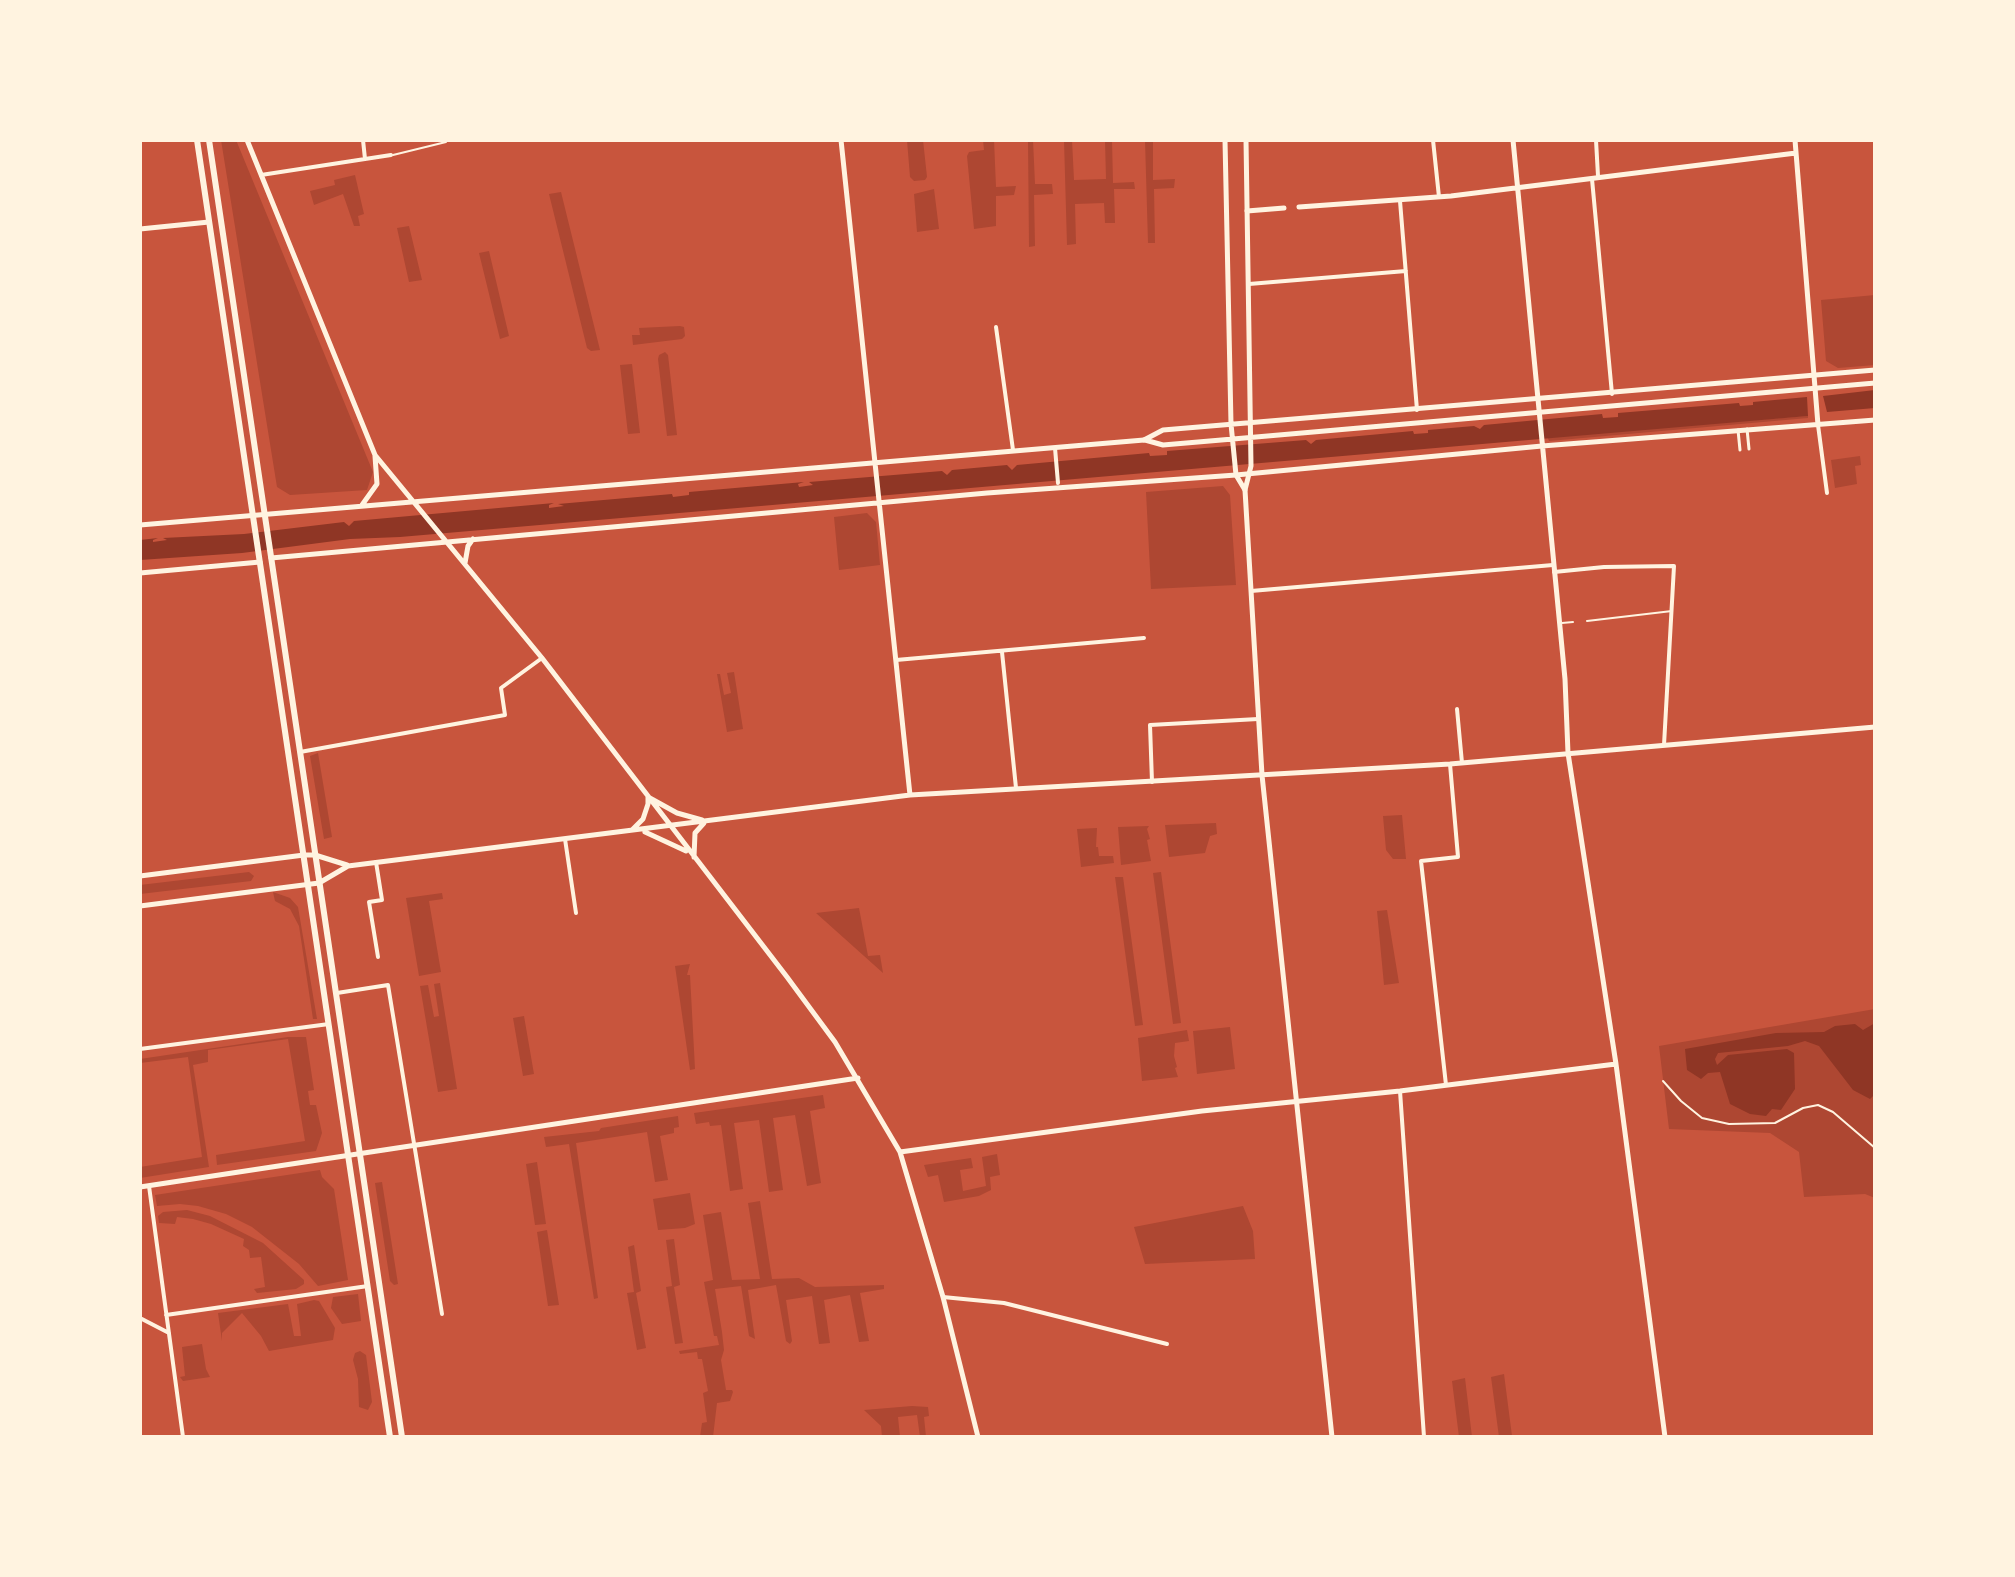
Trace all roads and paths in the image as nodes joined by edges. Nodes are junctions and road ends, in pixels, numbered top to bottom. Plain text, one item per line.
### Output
1 (197, 140) edge
2 (209, 140) edge
3 (247, 140) edge
4 (363, 140) edge
5 (841, 140) edge
6 (1225, 140) edge
7 (1246, 140) edge
8 (1433, 140) edge
9 (1513, 140) edge
10 (1596, 140) edge
11 (1795, 140) edge
12 (446, 142) dead end
13 (1796, 153) junction
14 (391, 155) joint
15 (365, 159) junction
16 (261, 175) junction
17 (1595, 176) junction
18 (1517, 187) junction
19 (1439, 197) junction
20 (1400, 201) junction
21 (1299, 207) dead end
22 (1284, 208) dead end
23 (1247, 211) junction
24 (209, 222) junction
25 (140, 229) edge
26 (1406, 271) junction
27 (1248, 283) junction
28 (996, 327) dead end
29 (1875, 370) edge
30 (1813, 376) junction
31 (1875, 383) edge
32 (1815, 392) junction
33 (1612, 394) junction
34 (1537, 400) junction
35 (1417, 410) junction
36 (1538, 414) junction
37 (1875, 420) edge
38 (1249, 423) junction
39 (1231, 424) junction
40 (1818, 425) junction
41 (1747, 429) junction
42 (1738, 430) junction
43 (1144, 440) junction
44 (1233, 441) junction
45 (1249, 441) junction
46 (1055, 446) junction
47 (1542, 446) junction
48 (1749, 449) dead end
49 (1013, 450) junction
50 (1740, 450) dead end
51 (375, 455) junction
52 (876, 462) junction
53 (1250, 470) junction
54 (1235, 471) junction
55 (1058, 483) dead end
56 (1245, 490) junction
57 (1827, 493) dead end
58 (880, 501) junction
59 (414, 503) junction
60 (361, 507) junction
61 (264, 513) junction
62 (253, 515) junction
63 (140, 525) edge
64 (473, 539) junction
65 (447, 542) junction
66 (270, 554) junction
67 (260, 562) junction
68 (465, 564) junction
69 (1553, 568) junction
70 (140, 573) edge
71 (1251, 591) junction
72 (1673, 611) junction
73 (1587, 621) dead end
74 (1573, 622) dead end
75 (1559, 624) junction
76 (1144, 638) dead end
77 (1002, 652) junction
78 (542, 658) junction
79 (895, 660) junction
80 (1457, 709) dead end
81 (1258, 719) junction
82 (1875, 727) edge
83 (1664, 745) junction
84 (300, 752) junction
85 (1568, 753) junction
86 (1462, 763) junction
87 (1450, 764) junction
88 (1262, 775) junction
89 (1152, 782) junction
90 (1016, 789) junction
91 (910, 795) junction
92 (648, 797) junction
93 (706, 821) junction
94 (669, 826) junction
95 (631, 830) junction
96 (640, 830) junction
97 (565, 839) junction
98 (304, 855) junction
99 (315, 855) junction
100 (692, 856) junction
101 (376, 862) junction
102 (348, 866) junction
103 (140, 876) edge
104 (319, 883) junction
105 (308, 885) junction
106 (140, 906) edge
107 (576, 913) dead end
108 (378, 957) dead end
109 (336, 993) junction
110 (329, 1024) junction
111 (140, 1049) edge
112 (1616, 1064) junction
113 (858, 1078) junction
114 (1663, 1081) dead end
115 (1446, 1085) junction
116 (1400, 1091) junction
117 (1296, 1100) junction
118 (413, 1144) junction
119 (1875, 1148) edge
120 (900, 1152) junction
121 (360, 1153) junction
122 (348, 1155) junction
123 (149, 1186) junction
124 (140, 1187) edge
125 (368, 1286) junction
126 (943, 1297) junction
127 (442, 1314) dead end
128 (166, 1315) junction
129 (140, 1318) edge
130 (169, 1333) junction
131 (1167, 1344) dead end
132 (183, 1437) edge
133 (390, 1437) edge
134 (402, 1437) edge
135 (978, 1437) edge
136 (1332, 1437) edge
137 (1424, 1437) edge
138 (1665, 1437) edge

1 - 24 main road
2 - 61 main road
3 - 16 street
4 - 15 street
5 - 52 street
6 - 39 street
7 - 23 street
8 - 19 street
9 - 18 street
10 - 17 street
11 - 13 street
12 - 14 lane
13 - 17 street
13 - 30 street
14 - 15 street
15 - 16 street
16 - 51 street
17 - 18 street
17 - 33 street
18 - 19 street
18 - 34 street
19 - 20 street
20 - 21 street
20 - 26 street
22 - 23 street
23 - 27 street
24 - 25 street
24 - 62 main road
26 - 27 street
26 - 35 street
27 - 38 street
28 - 49 street
29 - 30 street
30 - 32 street
30 - 33 street
31 - 32 street
32 - 36 street
32 - 40 street
33 - 34 street
34 - 35 street
34 - 36 street
35 - 38 street
36 - 45 street
36 - 47 street
37 - 40 street
38 - 39 street
38 - 45 street
39 - 43 street
39 - 44 street
40 - 41 street
40 - 57 street
41 - 42 street
41 - 48 street
42 - 47 street
42 - 50 street
43 - 44 street
43 - 46 street
44 - 45 street
44 - 54 street
45 - 53 street
46 - 49 street
46 - 55 street
47 - 53 street
47 - 69 street
49 - 52 street
51 - 59 street
51 - 60 street
52 - 58 street
52 - 59 street
53 - 54 street
53 - 56 street
54 - 56 street
54 - 58 street
56 - 71 street
58 - 64 street
58 - 79 street
59 - 60 street
59 - 65 street
60 - 61 street
61 - 62 street
61 - 66 main road
62 - 63 street
62 - 67 main road
64 - 65 street
64 - 68 street
65 - 66 street
65 - 68 street
66 - 84 main road
67 - 70 street
67 - 98 main road
68 - 78 street
69 - 71 street
69 - 72 street
69 - 75 street
71 - 81 street
72 - 73 lane
72 - 83 street
74 - 75 lane
75 - 85 street
76 - 77 street
77 - 79 street
77 - 90 street
78 - 84 street
78 - 92 street
79 - 91 street
80 - 86 street
81 - 88 street
81 - 89 street
82 - 83 street
83 - 85 street
84 - 99 main road
85 - 86 street
85 - 112 street
86 - 87 street
87 - 88 street
87 - 115 street
88 - 89 street
88 - 117 street
89 - 90 street
90 - 91 street
91 - 93 street
92 - 93 street
92 - 94 street
92 - 95 street
93 - 94 street
93 - 100 street
94 - 96 street
94 - 100 street
95 - 96 street
95 - 97 street
96 - 100 street
97 - 101 street
97 - 107 street
98 - 99 street
98 - 103 street
98 - 105 main road
99 - 102 street
99 - 104 main road
100 - 113 street
101 - 102 street
101 - 108 street
102 - 104 street
104 - 105 street
104 - 109 main road
105 - 106 street
105 - 110 main road
109 - 118 street
109 - 121 main road
110 - 111 street
110 - 122 main road
112 - 115 street
112 - 138 street
113 - 118 street
113 - 120 street
114 - 119 lane
115 - 116 street
116 - 117 street
116 - 137 street
117 - 120 street
117 - 136 street
118 - 121 street
118 - 127 street
120 - 126 street
121 - 122 street
121 - 134 main road
122 - 123 street
122 - 125 main road
123 - 124 street
123 - 128 street
125 - 128 street
125 - 133 main road
126 - 131 street
126 - 135 street
128 - 130 street
129 - 130 street
130 - 132 street

